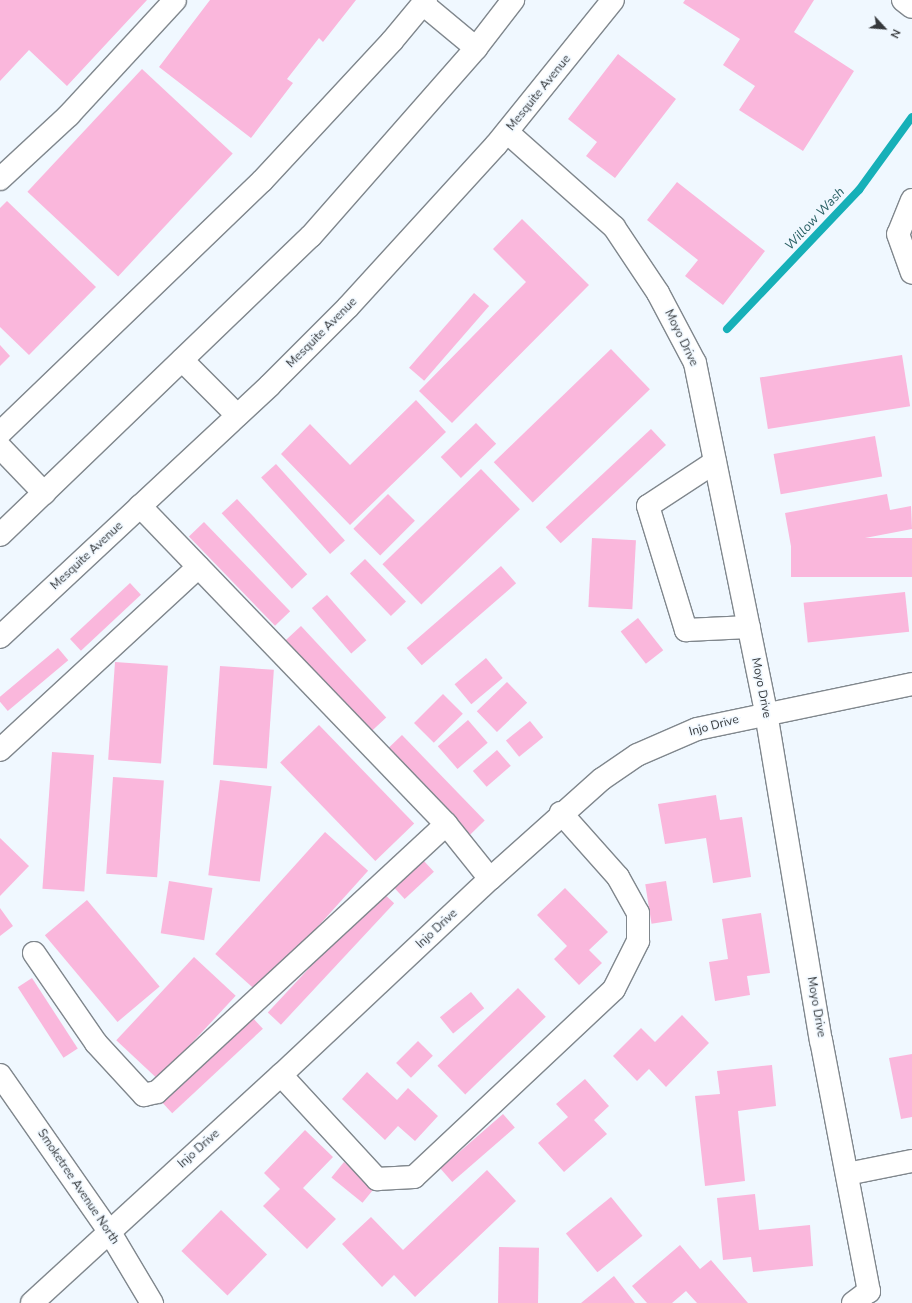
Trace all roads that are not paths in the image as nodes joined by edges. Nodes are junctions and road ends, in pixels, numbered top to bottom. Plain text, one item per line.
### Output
1 (175, 0) edge
2 (513, 0) edge
3 (613, 0) edge
4 (903, 0) edge
5 (424, 2) edge
6 (912, 7) edge
7 (476, 48) junction
8 (507, 132) junction
9 (0, 179) edge
10 (912, 200) edge
11 (912, 273) edge
12 (182, 360) junction
13 (237, 415) junction
14 (0, 433) edge
15 (0, 447) edge
16 (715, 462) junction
17 (44, 493) junction
18 (140, 506) junction
19 (0, 535) edge
20 (198, 567) junction
21 (749, 627) junction
22 (0, 637) edge
23 (912, 684) edge
24 (766, 713) junction
25 (0, 750) edge
26 (562, 813) junction
27 (446, 824) junction
28 (490, 879) junction
29 (34, 953) dead end
30 (0, 1075) edge
31 (281, 1075) junction
32 (912, 1161) edge
33 (847, 1174) junction
34 (109, 1231) junction
35 (32, 1303) edge
36 (152, 1303) edge
37 (853, 1303) edge

1 - 9 street
2 - 7 street
3 - 8 street, Mesquite Avenue
4 - 6 street
5 - 7 street
5 - 14 street
7 - 12 street
8 - 13 street, Mesquite Avenue
8 - 16 street, Moyo Drive
10 - 11 street
12 - 13 street
12 - 17 street
13 - 18 street, Mesquite Avenue
15 - 17 street
16 - 21 street, Moyo Drive
16 - 21 street
17 - 19 street
18 - 20 street
18 - 22 street, Mesquite Avenue
20 - 25 street
20 - 27 street
21 - 24 street, Moyo Drive
23 - 24 street, Injo Drive
24 - 26 street, Injo Drive
24 - 33 street, Moyo Drive
26 - 28 street, Injo Drive
26 - 31 street
27 - 28 street
27 - 29 street
28 - 31 street, Injo Drive
30 - 34 street, Smoketree Avenue North
31 - 34 street, Injo Drive
32 - 33 street
33 - 37 street, Moyo Drive
34 - 35 street, Injo Drive
34 - 36 street, Smoketree Avenue North

